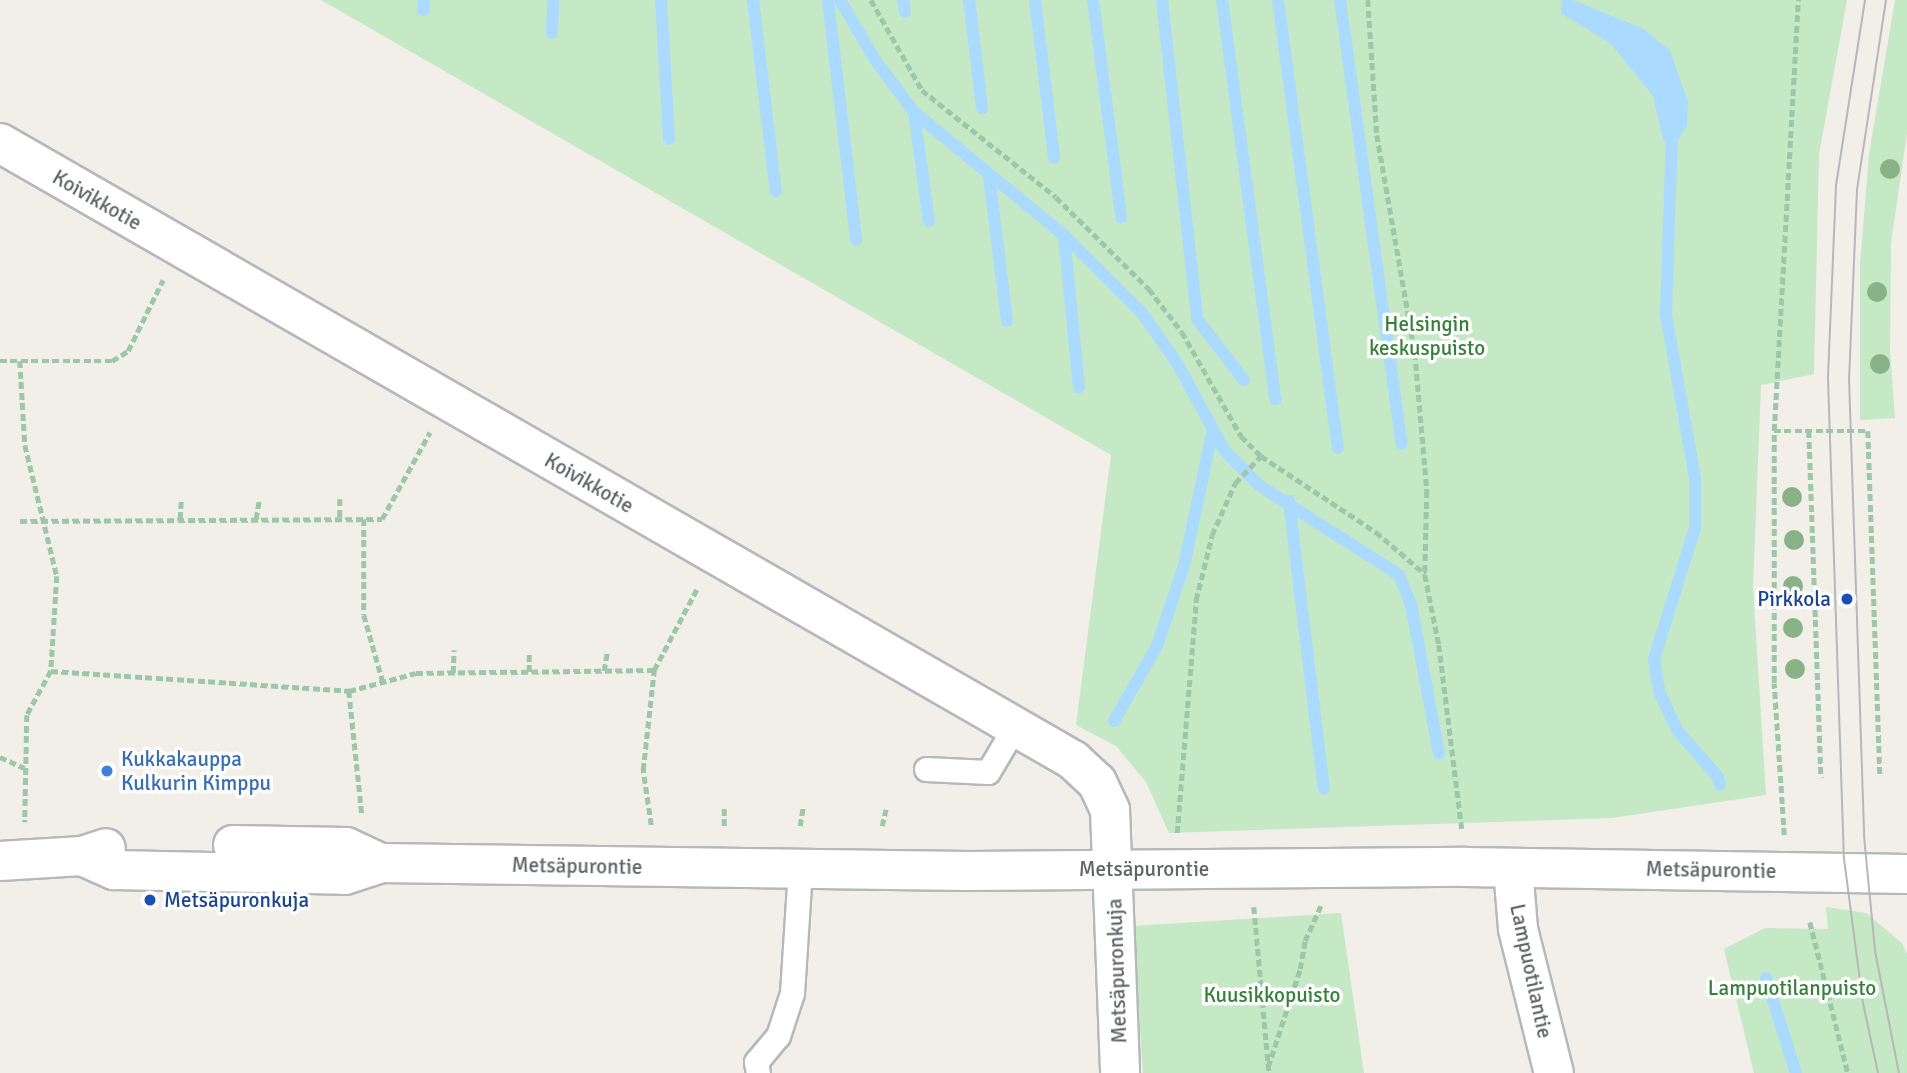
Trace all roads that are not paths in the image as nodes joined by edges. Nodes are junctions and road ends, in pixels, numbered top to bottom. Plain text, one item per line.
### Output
1 (0, 143) edge
2 (1014, 728) junction
3 (926, 769) dead end
4 (0, 860) edge
5 (1115, 868) junction
6 (1513, 868) junction
7 (800, 869) junction
8 (1907, 874) edge
9 (758, 1073) edge
10 (1120, 1073) edge
11 (1554, 1073) edge

1 - 2 street, Koivikkotie
2 - 3 lane
2 - 5 street, Koivikkotie
4 - 7 street, Metsäpurontie
5 - 6 street, Metsäpurontie
5 - 7 street, Metsäpurontie
5 - 10 street, Metsäpuronkuja
6 - 8 street, Metsäpurontie
6 - 11 street, Lampuotilantie
7 - 9 lane

